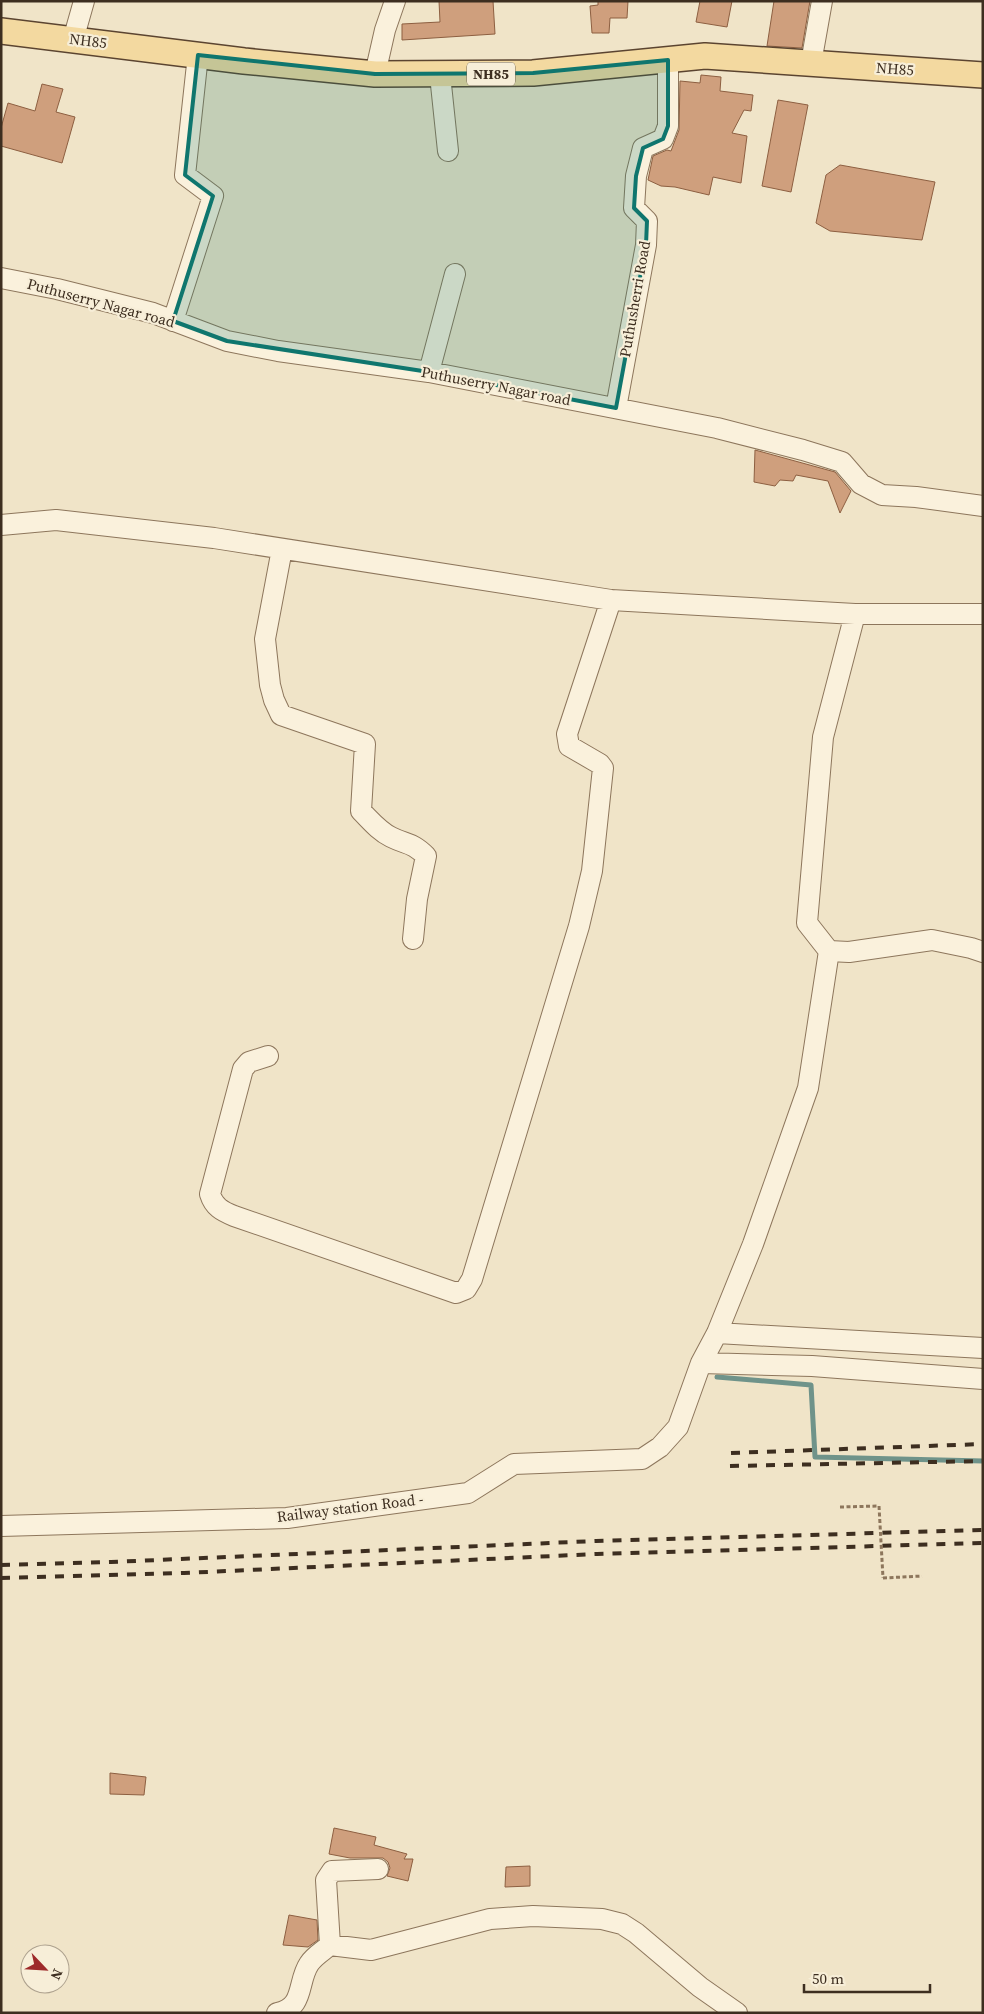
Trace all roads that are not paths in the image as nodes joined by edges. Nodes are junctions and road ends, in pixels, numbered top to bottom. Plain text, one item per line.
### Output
1 (84, 1) edge
2 (395, 1) edge
3 (822, 1) edge
4 (1, 30) edge
5 (73, 40) junction
6 (198, 55) junction
7 (668, 60) junction
8 (811, 63) junction
9 (375, 74) junction
10 (440, 75) junction
11 (983, 75) edge
12 (448, 151) dead end
13 (455, 274) dead end
14 (1, 278) edge
15 (173, 321) junction
16 (429, 372) junction
17 (616, 408) junction
18 (983, 506) edge
19 (1, 524) edge
20 (282, 548) junction
21 (610, 600) junction
22 (855, 614) junction
23 (983, 614) edge
24 (413, 939) dead end
25 (829, 951) junction
26 (983, 952) edge
27 (268, 1056) dead end
28 (717, 1332) junction
29 (983, 1348) edge
30 (700, 1363) junction
31 (983, 1379) edge
32 (1, 1526) edge
33 (378, 1869) dead end
34 (330, 1945) junction
35 (277, 2013) edge
36 (737, 2013) edge

1 - 5 street
2 - 9 street
3 - 8 street
4 - 5 main road, NH85 / NH85
5 - 6 main road, NH85 / NH85
6 - 9 main road, NH85 / NH85
6 - 15 street
7 - 8 main road, NH85 / NH85
7 - 10 main road, NH85 / NH85
7 - 17 street, Puthusherri Road
8 - 11 main road, NH85 / NH85
9 - 10 main road, NH85 / NH85
10 - 12 street
13 - 16 street
14 - 15 street, Puthuserry Nagar road
15 - 16 street, Puthuserry Nagar road
16 - 17 street, Puthuserry Nagar road
17 - 18 street, Puthuserry Nagar road
19 - 20 street
20 - 21 street
20 - 24 street
21 - 22 street
21 - 27 street
22 - 23 street
22 - 25 street
25 - 26 street
25 - 28 street
28 - 29 street
28 - 30 street
30 - 31 street
30 - 32 street, Railway station Road -
33 - 34 street
34 - 35 street
34 - 36 street

